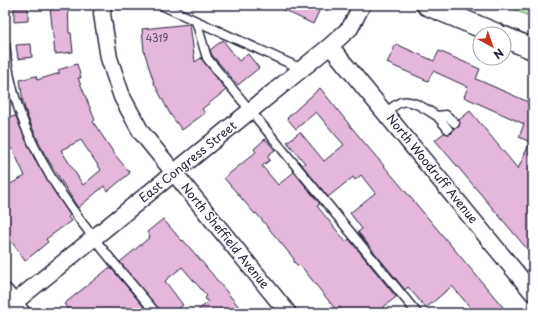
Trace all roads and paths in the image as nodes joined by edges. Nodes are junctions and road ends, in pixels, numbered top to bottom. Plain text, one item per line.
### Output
1 (102, 5) edge
2 (161, 5) edge
3 (362, 5) edge
4 (427, 5) edge
5 (196, 21) junction
6 (478, 26) edge
7 (512, 40) edge
8 (5, 43) edge
9 (330, 46) junction
10 (533, 49) edge
11 (302, 69) junction
12 (250, 111) junction
13 (385, 113) junction
14 (437, 116) junction
15 (455, 123) dead end
16 (448, 129) dead end
17 (174, 174) junction
18 (94, 238) junction
19 (533, 293) edge
20 (11, 305) edge
21 (156, 313) edge
22 (288, 313) edge
23 (417, 313) edge

1 - 17 street, North Sheffield Avenue
2 - 5 lane
3 - 9 street, East Congress Street
4 - 6 street
5 - 11 lane
5 - 12 lane
7 - 10 street
8 - 18 lane
9 - 11 street, East Congress Street
9 - 13 street, North Woodruff Avenue
11 - 12 street, East Congress Street
12 - 17 street, East Congress Street
12 - 23 lane
13 - 14 lane
13 - 19 street, North Woodruff Avenue
14 - 15 lane
14 - 16 lane
17 - 18 street, East Congress Street
17 - 22 street, North Sheffield Avenue
18 - 20 street, East Congress Street
18 - 21 lane

